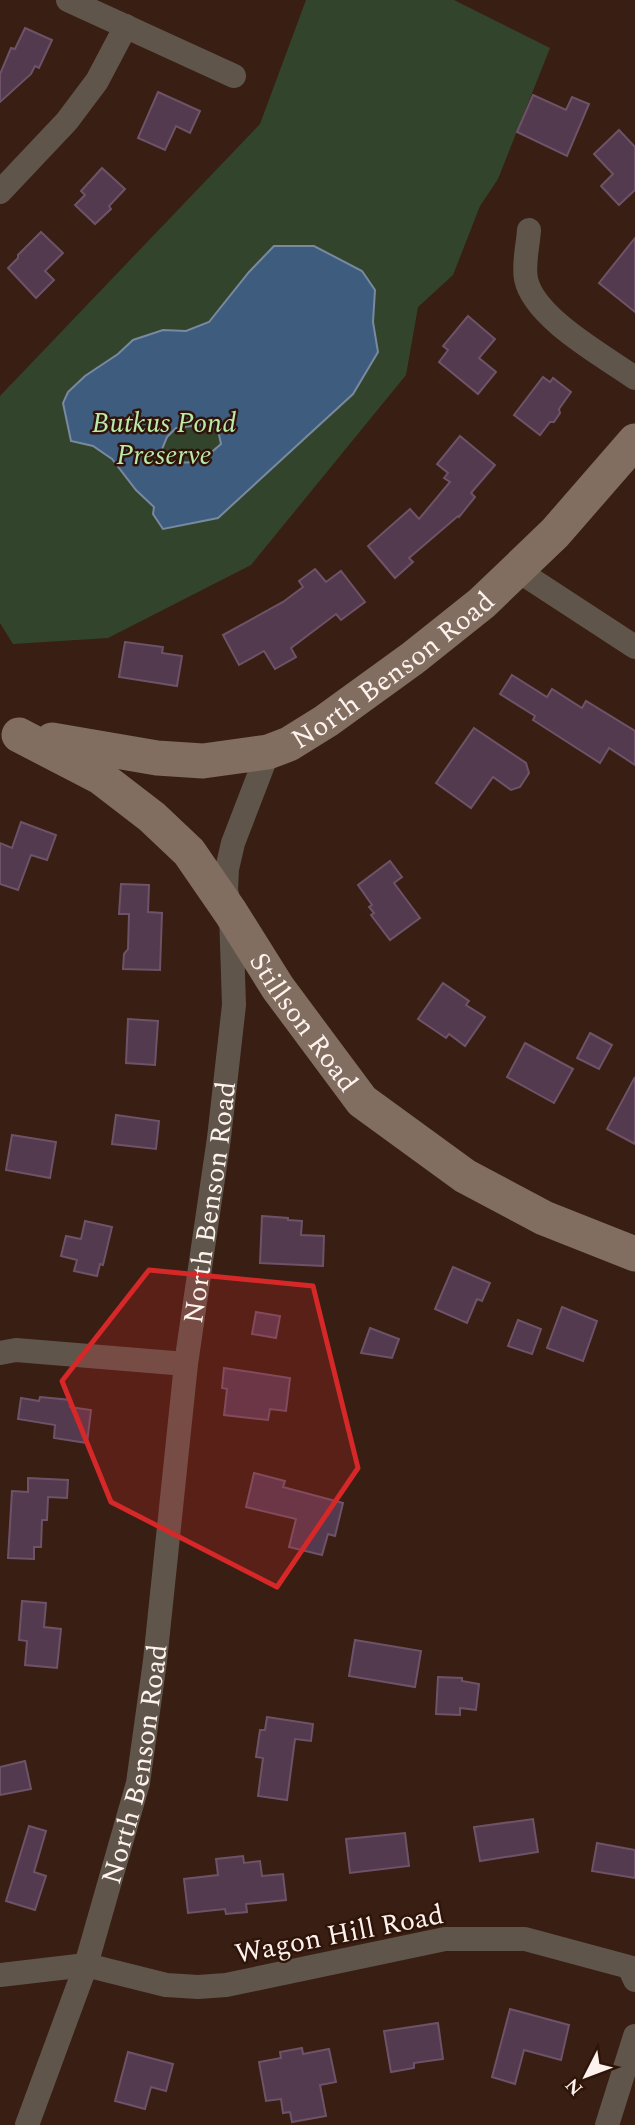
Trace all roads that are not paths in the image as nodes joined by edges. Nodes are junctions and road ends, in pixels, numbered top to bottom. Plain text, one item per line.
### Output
1 (68, 0) edge
2 (126, 26) junction
3 (234, 76) dead end
4 (0, 192) edge
5 (530, 230) dead end
6 (635, 378) edge
7 (635, 441) edge
8 (517, 570) junction
9 (635, 647) edge
10 (9, 734) edge
11 (268, 752) junction
12 (231, 913) junction
13 (635, 1254) edge
14 (0, 1353) edge
15 (186, 1364) junction
16 (86, 1965) junction
17 (0, 1975) edge
18 (635, 1980) edge
19 (635, 2036) edge
20 (27, 2125) edge
21 (607, 2125) edge

1 - 2 street
2 - 3 street
2 - 4 street
5 - 6 street
7 - 8 street, North Benson Road
8 - 9 street
8 - 11 street, North Benson Road
10 - 11 street, Stillson Road
10 - 12 street, Stillson Road
11 - 12 street, North Benson Road
12 - 13 street, Stillson Road
12 - 15 street, North Benson Road
14 - 15 street
15 - 16 street, North Benson Road
16 - 17 street
16 - 18 street, Wagon Hill Road
16 - 20 street, North Benson Road
19 - 21 street

